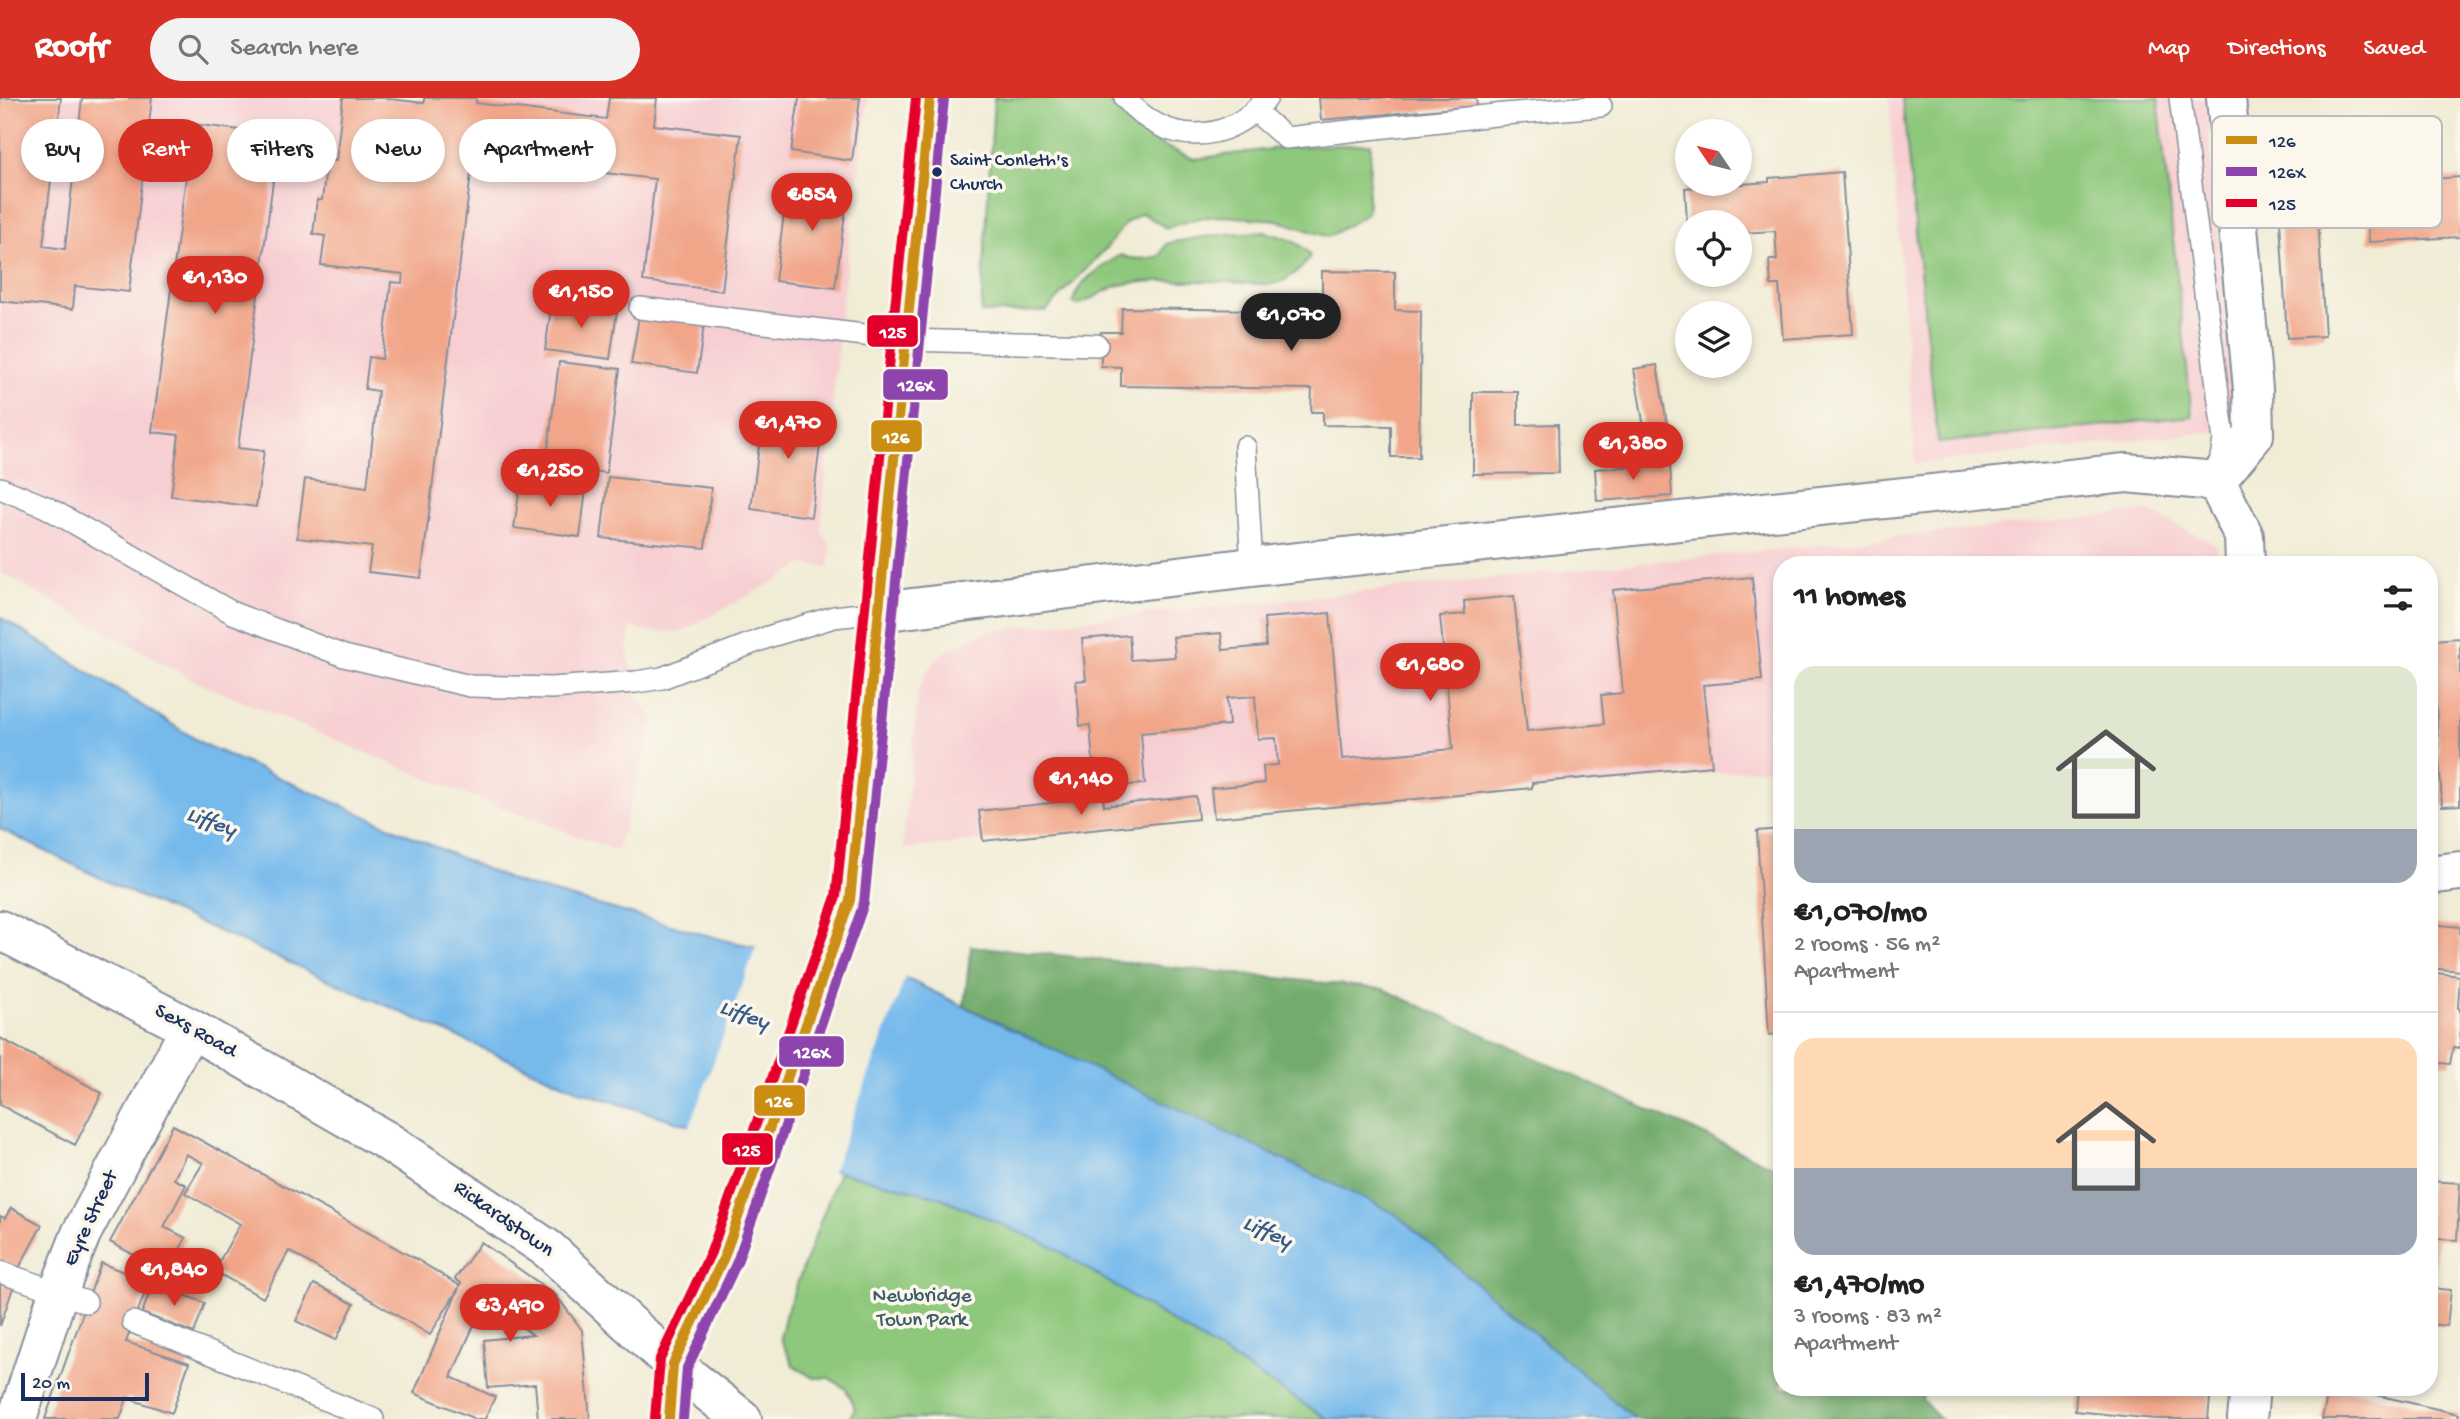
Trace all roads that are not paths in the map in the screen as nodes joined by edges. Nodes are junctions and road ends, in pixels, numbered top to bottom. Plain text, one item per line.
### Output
1 (930, 98) edge
2 (1125, 98) edge
3 (2180, 98) edge
4 (2226, 98) edge
5 (1261, 105) edge
6 (1504, 106) edge
7 (1601, 106) dead end
8 (2228, 116) edge
9 (2238, 228) edge
10 (640, 308) dead end
11 (906, 340) junction
12 (1097, 345) dead end
13 (1245, 447) dead end
14 (2216, 481) junction
15 (0, 488) edge
16 (2245, 556) edge
17 (1252, 567) junction
18 (879, 612) junction
19 (2460, 871) edge
20 (2438, 874) edge
21 (0, 930) edge
22 (190, 1028) junction
23 (387, 1142) joint
24 (0, 1272) edge
25 (72, 1298) junction
26 (133, 1322) dead end
27 (673, 1364) junction
28 (2249, 1396) edge
29 (17, 1419) edge
30 (373, 1419) edge
31 (669, 1419) edge
32 (741, 1419) edge
33 (2247, 1419) edge

1 - 11 street
2 - 5 lane
3 - 14 lane
4 - 8 street
5 - 6 lane
6 - 7 lane
9 - 14 street
10 - 11 lane
11 - 12 lane
11 - 18 street
13 - 17 lane
14 - 16 street
14 - 17 street
15 - 18 lane
17 - 18 street
18 - 27 street
19 - 20 street
21 - 22 street, Sexs Road
22 - 23 street, Sexs Road
22 - 25 street, Eyre Street
23 - 27 street, Rickardstown
24 - 25 lane
25 - 29 street, Eyre Street
26 - 30 lane
27 - 31 street
27 - 32 street, Rickardstown
28 - 33 street

